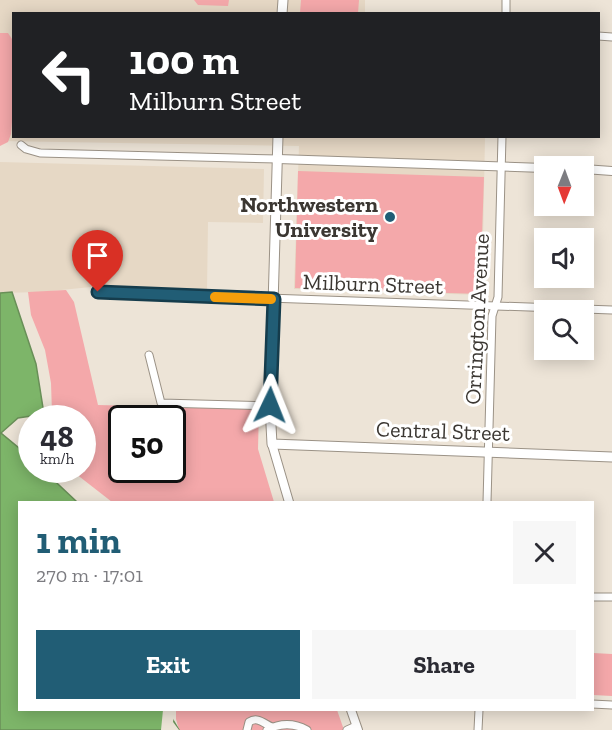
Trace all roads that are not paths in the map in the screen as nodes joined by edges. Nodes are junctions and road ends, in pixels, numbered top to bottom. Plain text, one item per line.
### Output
1 (278, 138) edge
2 (502, 138) edge
3 (21, 145) dead end
4 (278, 159) junction
5 (502, 166) junction
6 (534, 168) edge
7 (594, 170) edge
8 (612, 171) edge
9 (98, 292) dead end
10 (274, 299) junction
11 (495, 306) junction
12 (612, 310) edge
13 (149, 355) dead end
14 (270, 405) junction
15 (272, 444) junction
16 (489, 452) junction
17 (612, 457) edge
18 (290, 501) edge
19 (487, 501) edge
20 (594, 597) edge
21 (612, 597) edge
22 (594, 704) edge
23 (612, 705) edge
24 (351, 711) edge
25 (479, 711) edge
26 (357, 728) edge
27 (270, 729) edge
28 (247, 730) edge
29 (307, 730) edge
30 (347, 730) edge
31 (478, 730) edge

1 - 4 main road
2 - 5 street, Orrington Avenue
3 - 4 street
4 - 5 street
4 - 10 main road
5 - 6 street
5 - 11 street, Orrington Avenue
7 - 8 street
9 - 10 street, Milburn Street
10 - 11 street, Milburn Street
10 - 14 main road
11 - 12 street, Milburn Street
11 - 16 street, Orrington Avenue
13 - 14 street
14 - 15 main road
15 - 16 main road, Central Street
15 - 18 street
16 - 17 main road, Central Street
16 - 19 street, Orrington Avenue
20 - 21 street
22 - 23 street
24 - 26 street
25 - 31 street
26 - 30 street
27 - 28 street
27 - 29 street

